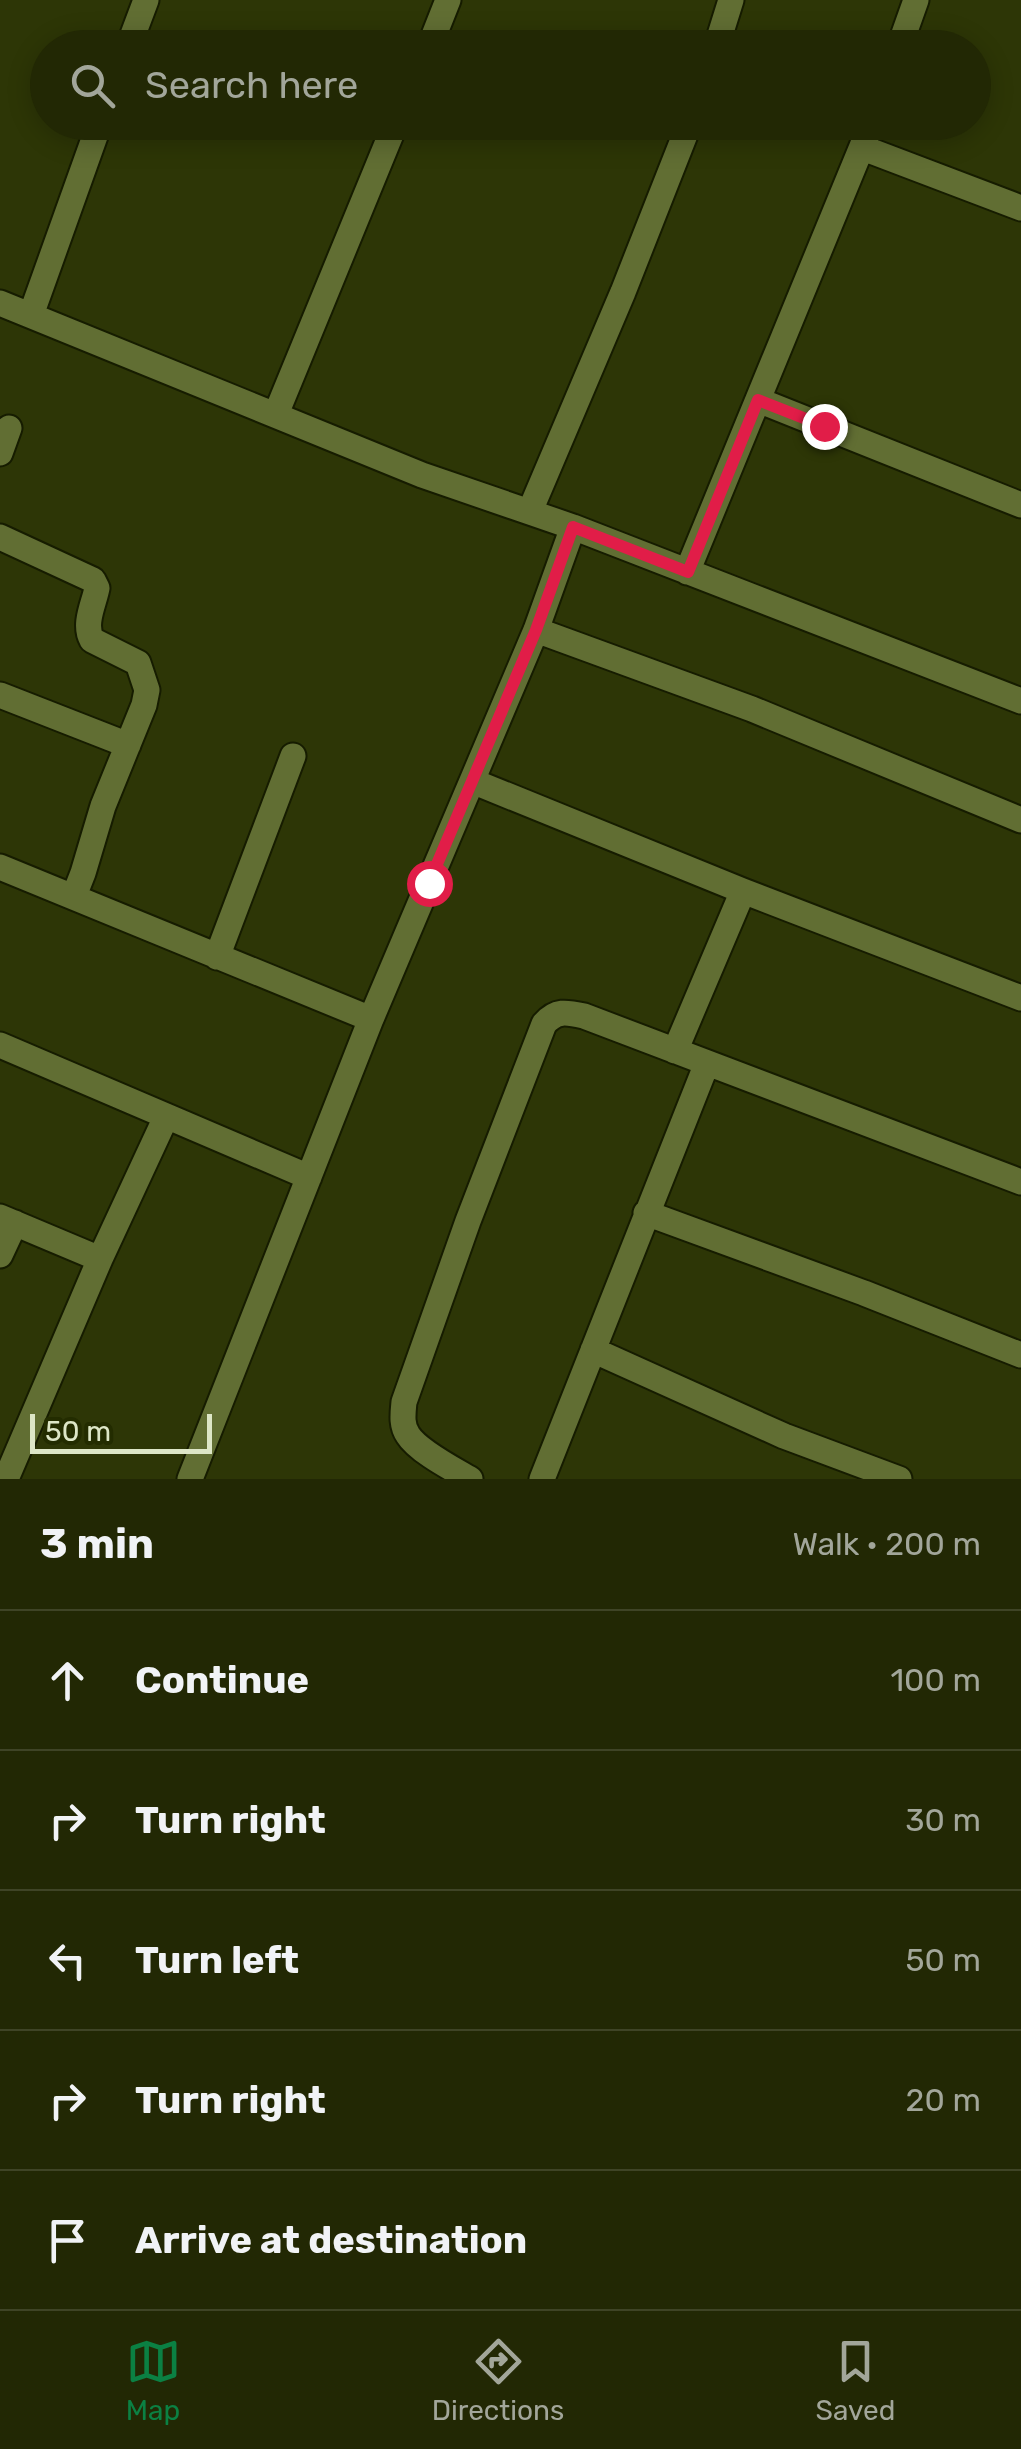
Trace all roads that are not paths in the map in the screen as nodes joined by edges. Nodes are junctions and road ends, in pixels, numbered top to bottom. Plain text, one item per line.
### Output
1 (146, 0) edge
2 (448, 0) edge
3 (731, 0) edge
4 (916, 0) edge
5 (135, 30) edge
6 (436, 30) edge
7 (722, 30) edge
8 (905, 30) edge
9 (94, 140) edge
10 (389, 140) edge
11 (683, 140) edge
12 (866, 140) edge
13 (863, 148) junction
14 (1021, 208) edge
15 (0, 303) edge
16 (31, 315) junction
17 (758, 400) junction
18 (276, 414) junction
19 (1021, 505) edge
20 (530, 512) junction
21 (573, 527) junction
22 (0, 537) edge
23 (688, 572) junction
24 (536, 630) junction
25 (0, 695) edge
26 (1021, 702) edge
27 (128, 746) junction
28 (293, 756) dead end
29 (472, 781) junction
30 (1021, 820) edge
31 (0, 867) edge
32 (743, 891) junction
33 (74, 896) junction
34 (217, 957) junction
35 (1021, 998) edge
36 (371, 1019) junction
37 (0, 1046) edge
38 (675, 1051) junction
39 (706, 1064) junction
40 (166, 1116) junction
41 (308, 1178) junction
42 (1021, 1182) edge
43 (646, 1214) junction
44 (7, 1220) edge
45 (0, 1255) edge
46 (100, 1259) junction
47 (594, 1350) junction
48 (1021, 1355) edge
49 (6, 1479) edge
50 (190, 1479) edge
51 (470, 1479) edge
52 (542, 1479) edge
53 (899, 1479) edge

1 - 5 street
2 - 6 street
3 - 7 street
4 - 8 street
9 - 16 street
10 - 18 street
11 - 20 street
12 - 13 street
13 - 14 street
13 - 17 street
15 - 16 street
16 - 18 street
17 - 19 street
17 - 23 street
18 - 20 street
20 - 21 street
21 - 23 street
21 - 24 street
22 - 27 street
23 - 26 street
24 - 29 street
24 - 30 street
25 - 27 street
27 - 33 street
28 - 34 street
29 - 32 street
29 - 36 street
31 - 33 street
32 - 35 street
32 - 38 street
33 - 34 street
34 - 36 street
36 - 41 street
37 - 40 street
38 - 39 street
38 - 51 street
39 - 42 street
39 - 43 street
40 - 41 street
40 - 46 street
41 - 50 street
43 - 47 street
43 - 48 street
44 - 45 street
44 - 46 street
46 - 49 street
47 - 52 street
47 - 53 street

